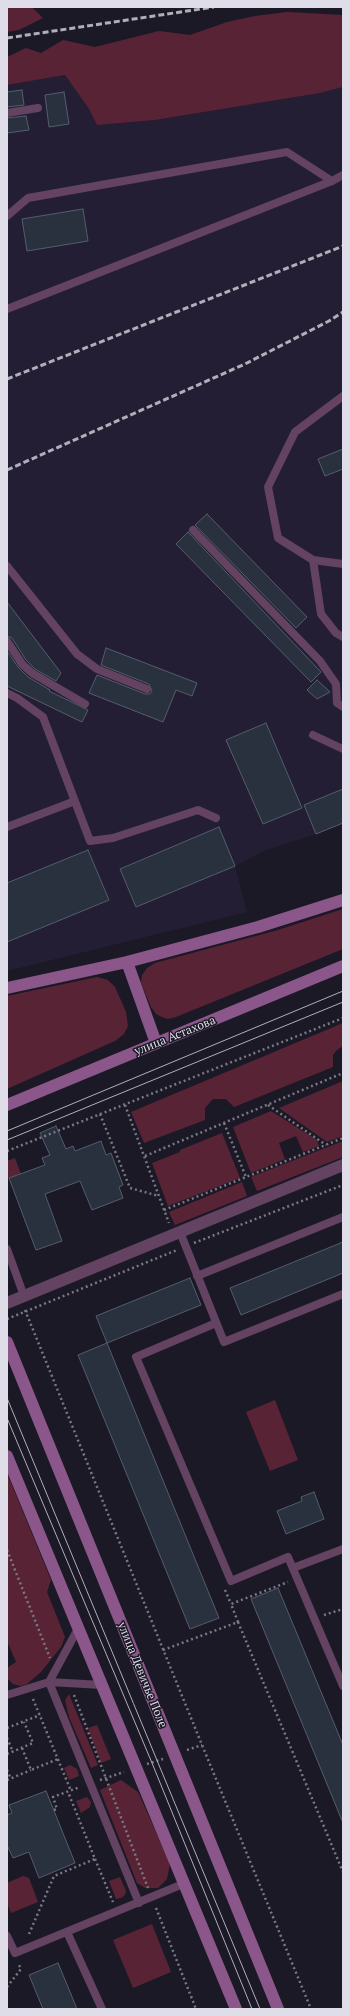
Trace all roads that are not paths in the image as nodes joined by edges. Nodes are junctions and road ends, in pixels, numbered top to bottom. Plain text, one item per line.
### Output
1 (38, 108) dead end
2 (7, 113) edge
3 (343, 175) edge
4 (332, 181) junction
5 (7, 216) edge
6 (7, 309) edge
7 (343, 396) edge
8 (193, 530) dead end
9 (313, 560) junction
10 (343, 564) edge
11 (7, 566) edge
12 (343, 637) edge
13 (7, 641) edge
14 (148, 689) dead end
15 (7, 693) edge
16 (85, 704) dead end
17 (343, 706) edge
18 (313, 735) dead end
19 (343, 749) edge
20 (75, 801) junction
21 (216, 818) dead end
22 (7, 827) edge
23 (343, 900) edge
24 (127, 962) junction
25 (343, 966) edge
26 (7, 988) edge
27 (156, 1043) junction
28 (7, 1105) edge
29 (343, 1165) edge
30 (343, 1217) edge
31 (177, 1233) junction
32 (7, 1249) edge
33 (197, 1276) junction
34 (343, 1294) edge
35 (22, 1297) junction
36 (7, 1303) edge
37 (216, 1323) junction
38 (7, 1342) edge
39 (7, 1456) edge
40 (343, 1549) edge
41 (293, 1568) junction
42 (78, 1627) junction
43 (49, 1682) junction
44 (102, 1685) junction
45 (343, 1686) edge
46 (7, 1695) edge
47 (183, 1884) junction
48 (139, 1903) junction
49 (67, 1932) junction
50 (7, 1936) edge
51 (102, 2009) edge
52 (236, 2009) edge
53 (278, 2009) edge

1 - 2 lane
3 - 4 lane
4 - 5 lane
4 - 6 lane
7 - 9 lane
8 - 17 lane
9 - 10 lane
9 - 12 lane
11 - 14 lane
13 - 16 lane
15 - 20 lane
18 - 19 lane
20 - 21 lane
20 - 22 lane
23 - 24 main road
24 - 26 main road
24 - 27 main road
25 - 27 main road, улица Астахова
27 - 28 main road, улица Астахова
29 - 31 street
30 - 33 lane
31 - 33 lane
31 - 35 street
32 - 35 lane
33 - 37 lane
34 - 37 lane
35 - 36 street
37 - 41 lane
38 - 53 main road, улица Девичье Поле
39 - 42 main road
40 - 41 lane
41 - 45 lane
42 - 43 lane
42 - 44 main road
43 - 44 lane
43 - 46 lane
43 - 48 lane
44 - 47 main road
47 - 48 lane
47 - 52 main road
48 - 49 lane
49 - 50 lane
49 - 51 lane

